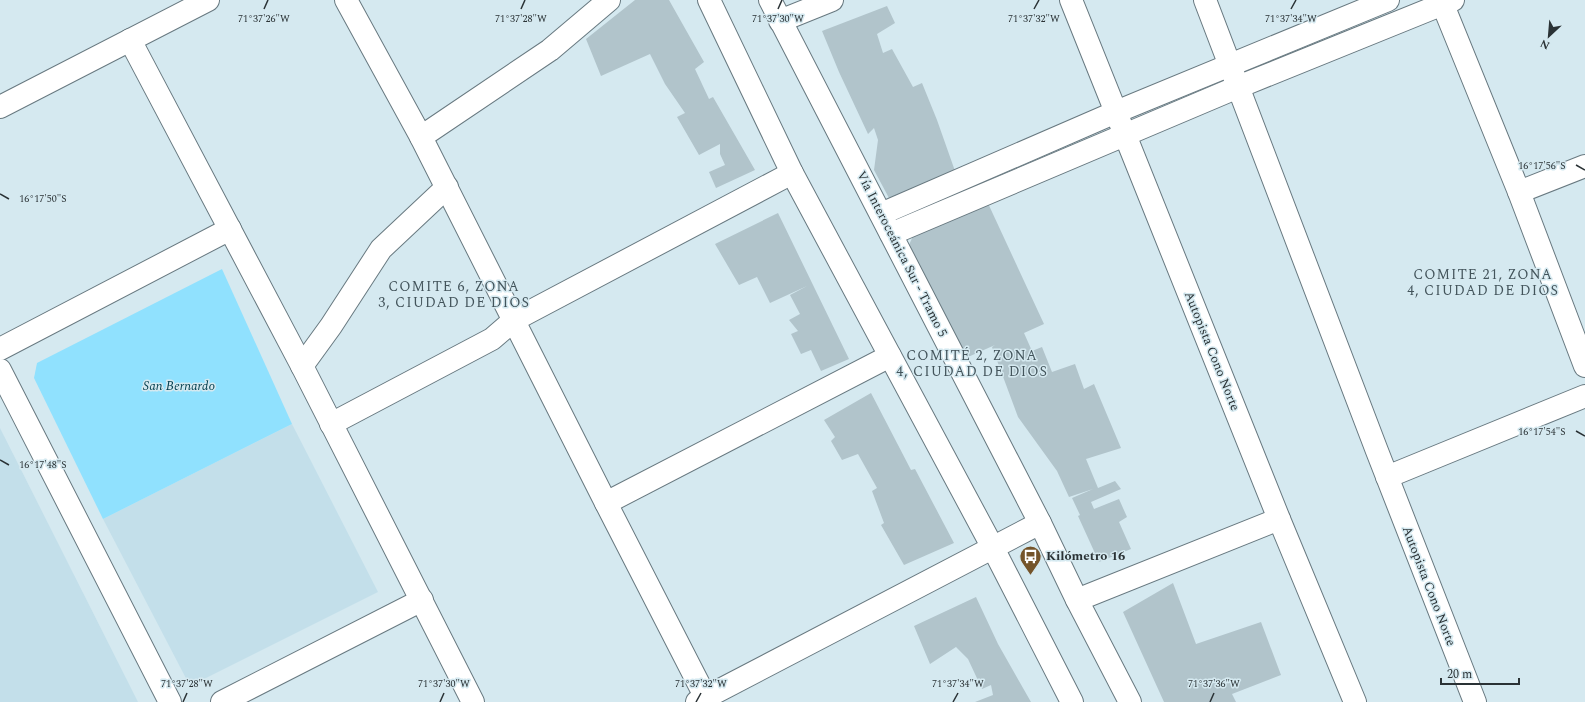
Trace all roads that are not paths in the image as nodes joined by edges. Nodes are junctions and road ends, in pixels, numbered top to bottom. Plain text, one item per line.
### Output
1 (208, 0) edge
2 (346, 0) edge
3 (609, 0) edge
4 (709, 0) edge
5 (770, 0) edge
6 (832, 0) edge
7 (1071, 0) edge
8 (1205, 0) edge
9 (1388, 0) edge
10 (1446, 1) edge
11 (780, 21) junction
12 (130, 40) junction
13 (1229, 66) junction
14 (1238, 87) junction
15 (0, 107) edge
16 (1116, 112) junction
17 (1125, 134) junction
18 (421, 137) junction
19 (1585, 166) edge
20 (792, 173) junction
21 (447, 187) junction
22 (1519, 192) junction
23 (881, 214) junction
24 (230, 229) junction
25 (891, 234) junction
26 (514, 320) junction
27 (0, 350) edge
28 (890, 356) junction
29 (302, 366) junction
30 (1585, 366) edge
31 (0, 370) edge
32 (1585, 396) edge
33 (331, 424) junction
34 (1387, 477) junction
35 (606, 503) junction
36 (1279, 519) junction
37 (1040, 523) junction
38 (993, 548) junction
39 (422, 600) junction
40 (1076, 600) junction
41 (704, 701) edge
42 (170, 702) edge
43 (222, 702) edge
44 (474, 702) edge
45 (1072, 702) edge
46 (1130, 702) edge
47 (1355, 702) edge
48 (1475, 702) edge

1 - 12 main road
2 - 18 main road
3 - 18 main road
4 - 20 main road
5 - 11 main road, Vía Interoceánica Sur - Tramo 5
6 - 11 main road
7 - 16 main road, Autopista Cono Norte
8 - 13 main road, Autopista Cono Norte
9 - 13 main road
10 - 14 main road
10 - 22 main road
11 - 23 main road, Vía Interoceánica Sur - Tramo 5
12 - 15 main road
12 - 24 main road
13 - 14 main road, Autopista Cono Norte
13 - 16 main road
14 - 17 main road
14 - 34 main road, Autopista Cono Norte
16 - 17 main road, Autopista Cono Norte
16 - 23 main road
17 - 25 main road
17 - 36 main road, Autopista Cono Norte
18 - 21 main road
19 - 22 main road
20 - 26 main road
20 - 28 main road
21 - 26 main road
21 - 29 main road
22 - 30 main road
23 - 25 main road, Vía Interoceánica Sur - Tramo 5
24 - 27 main road
24 - 29 main road
25 - 37 main road, Vía Interoceánica Sur - Tramo 5
26 - 33 main road
26 - 35 main road
28 - 35 main road
28 - 38 main road
29 - 33 main road
31 - 42 main road
32 - 34 main road
33 - 39 main road
34 - 48 main road, Autopista Cono Norte
35 - 41 main road
36 - 40 main road
36 - 47 main road, Autopista Cono Norte
37 - 38 main road
37 - 40 main road, Vía Interoceánica Sur - Tramo 5
38 - 41 main road
38 - 45 main road
39 - 43 main road
39 - 44 main road
40 - 46 main road, Vía Interoceánica Sur - Tramo 5

